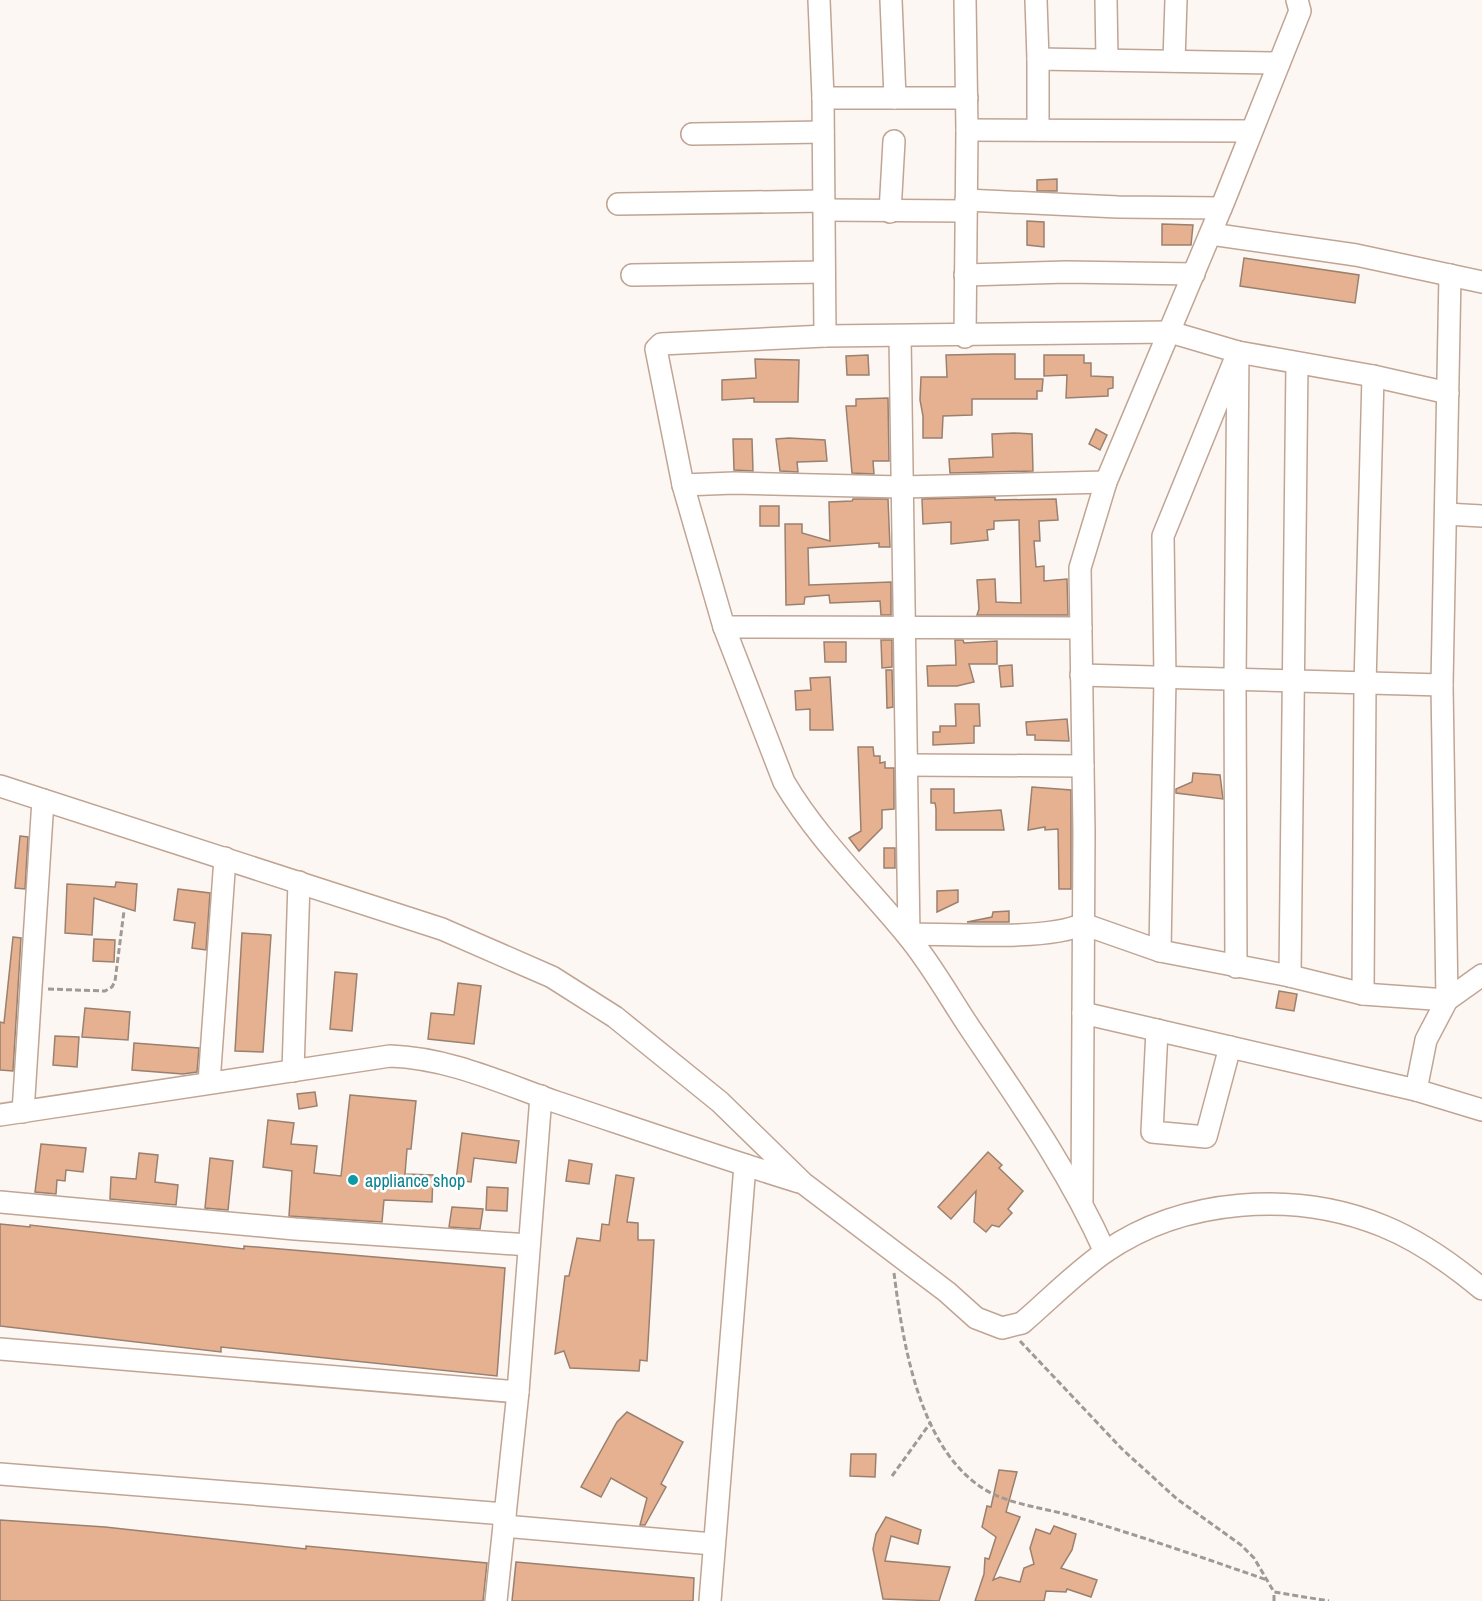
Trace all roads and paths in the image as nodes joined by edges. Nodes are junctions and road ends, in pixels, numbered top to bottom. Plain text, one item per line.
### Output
1 (819, 0) edge
2 (891, 0) edge
3 (965, 0) edge
4 (1036, 0) edge
5 (1106, 0) edge
6 (1176, 0) edge
7 (1297, 0) edge
8 (1038, 59) junction
9 (1107, 60) junction
10 (1174, 61) junction
11 (1279, 63) junction
12 (823, 98) junction
13 (895, 98) junction
14 (967, 98) junction
15 (967, 130) junction
16 (1038, 130) junction
17 (1251, 131) junction
18 (823, 132) junction
19 (692, 134) dead end
20 (894, 141) dead end
21 (618, 204) dead end
22 (966, 205) junction
23 (824, 206) junction
24 (1221, 208) junction
25 (890, 212) junction
26 (1211, 234) junction
27 (824, 272) junction
28 (1194, 274) junction
29 (632, 275) dead end
30 (965, 275) junction
31 (1450, 275) junction
32 (1482, 282) edge
33 (1170, 332) junction
34 (825, 336) junction
35 (900, 336) junction
36 (965, 337) junction
37 (1238, 352) junction
38 (1297, 363) junction
39 (1373, 376) junction
40 (1448, 393) junction
41 (1106, 482) junction
42 (683, 485) junction
43 (901, 487) junction
44 (1446, 514) junction
45 (1482, 516) edge
46 (724, 627) junction
47 (904, 628) junction
48 (1081, 628) junction
49 (1082, 675) junction
50 (1165, 678) junction
51 (1235, 680) junction
52 (1293, 682) junction
53 (1365, 685) junction
54 (1442, 686) junction
55 (907, 765) junction
56 (1083, 766) junction
57 (0, 786) edge
58 (43, 800) junction
59 (225, 858) junction
60 (299, 882) junction
61 (124, 910) dead end
62 (1083, 924) junction
63 (909, 935) junction
64 (1160, 951) junction
65 (1236, 967) junction
66 (1482, 975) edge
67 (1290, 976) junction
68 (31, 988) junction
69 (1363, 994) junction
70 (1447, 1000) junction
71 (1083, 1014) junction
72 (1156, 1030) junction
73 (1230, 1047) junction
74 (292, 1071) junction
75 (210, 1083) junction
76 (1416, 1090) junction
77 (541, 1096) junction
78 (1482, 1110) edge
79 (23, 1112) junction
80 (0, 1115) edge
81 (745, 1165) junction
82 (803, 1183) junction
83 (1082, 1201) junction
84 (0, 1202) edge
85 (529, 1245) junction
86 (891, 1249) junction
87 (1105, 1252) junction
88 (1482, 1289) edge
89 (1009, 1329) junction
90 (0, 1349) edge
91 (518, 1392) junction
92 (931, 1422) junction
93 (0, 1474) edge
94 (892, 1476) dead end
95 (505, 1520) junction
96 (713, 1544) junction
97 (1267, 1580) junction
98 (1274, 1592) junction
99 (496, 1601) edge
100 (710, 1601) edge
101 (1274, 1601) edge
102 (1329, 1601) edge

1 - 12 street
2 - 13 street
3 - 14 street
4 - 8 street
5 - 9 street
6 - 10 street
7 - 11 street
8 - 9 street
8 - 16 street
9 - 10 street
10 - 11 street
11 - 17 street
12 - 13 street
12 - 18 street
13 - 14 street
14 - 15 street
15 - 16 street
15 - 22 street
16 - 17 street
17 - 24 street
18 - 19 street
18 - 23 street
20 - 25 street
21 - 23 street
22 - 24 street
22 - 25 street
22 - 30 street
23 - 25 street
23 - 27 street
24 - 26 street
26 - 28 street
26 - 31 street
27 - 29 street
27 - 34 street
28 - 30 street
28 - 33 street
30 - 36 street
31 - 32 street
31 - 40 street
33 - 36 street
33 - 37 street
33 - 41 street
34 - 35 street
34 - 42 street
35 - 36 street
35 - 43 street
37 - 38 street
37 - 50 street
37 - 51 street
38 - 39 street
38 - 52 street
39 - 40 street
39 - 53 street
40 - 44 street
41 - 43 street
41 - 48 street
42 - 43 street
42 - 46 street
43 - 47 street
44 - 45 street
44 - 54 street
46 - 47 street
46 - 63 street
47 - 48 street
47 - 55 street
48 - 49 street
49 - 50 street
49 - 56 street
50 - 51 street
50 - 64 street
51 - 52 street
51 - 65 street
52 - 53 street
52 - 67 street
53 - 54 street
53 - 69 street
54 - 70 street
55 - 56 street
55 - 63 street
56 - 62 street
57 - 58 street
58 - 59 street
58 - 68 street
59 - 60 street
59 - 75 street
60 - 74 street
60 - 82 street
61 - 68 path
62 - 63 street
62 - 64 street
62 - 71 street
63 - 83 street
64 - 65 street
65 - 67 street
66 - 70 street
67 - 69 street
68 - 79 street
69 - 70 street
70 - 76 street
71 - 72 street
71 - 83 street
72 - 73 street
72 - 73 street
73 - 76 street
74 - 75 street
74 - 77 street
75 - 79 street
76 - 78 street
77 - 81 street
77 - 85 street
79 - 80 street
81 - 82 street
81 - 96 street
82 - 86 street
83 - 87 street
84 - 85 street
85 - 91 street
86 - 89 street
86 - 92 path
87 - 88 street
87 - 89 street
89 - 97 path
90 - 91 street
91 - 95 street
92 - 94 path
92 - 97 path
93 - 95 street
95 - 96 street
95 - 99 street
96 - 100 street
97 - 98 path
98 - 101 path
98 - 102 path

